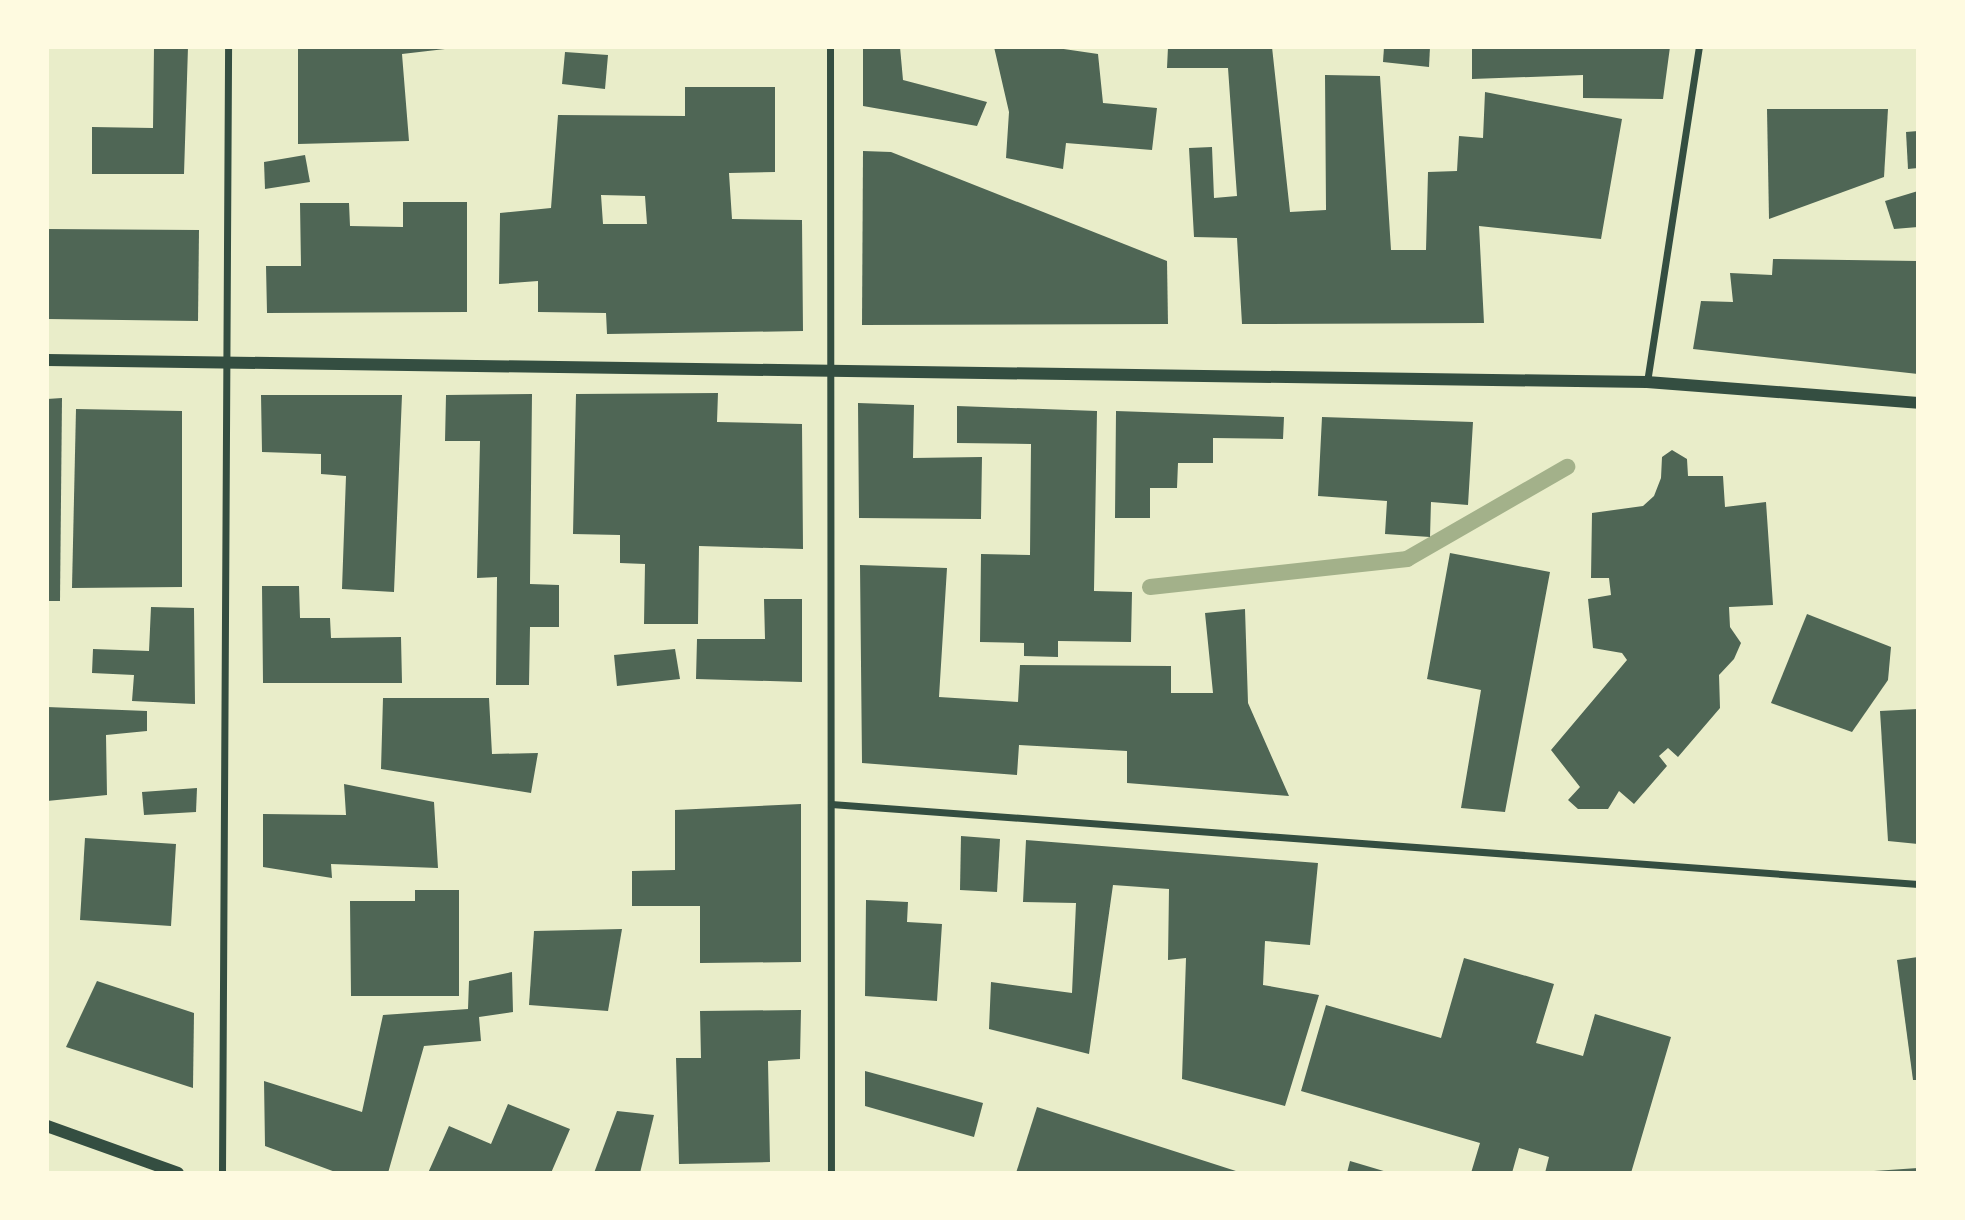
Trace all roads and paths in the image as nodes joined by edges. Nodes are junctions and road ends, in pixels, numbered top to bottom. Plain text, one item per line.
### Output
1 (228, 47) edge
2 (830, 47) edge
3 (1699, 47) edge
4 (47, 360) edge
5 (228, 362) junction
6 (829, 370) junction
7 (1647, 382) junction
8 (1918, 403) edge
9 (831, 804) junction
10 (1918, 884) edge
11 (47, 1126) edge
12 (178, 1173) edge
13 (222, 1173) edge
14 (831, 1173) edge

1 - 5 street
2 - 6 street
3 - 7 street
4 - 5 street
5 - 6 street
5 - 13 street
6 - 7 street
6 - 9 street
7 - 8 street
9 - 10 street
9 - 14 street
11 - 12 street

